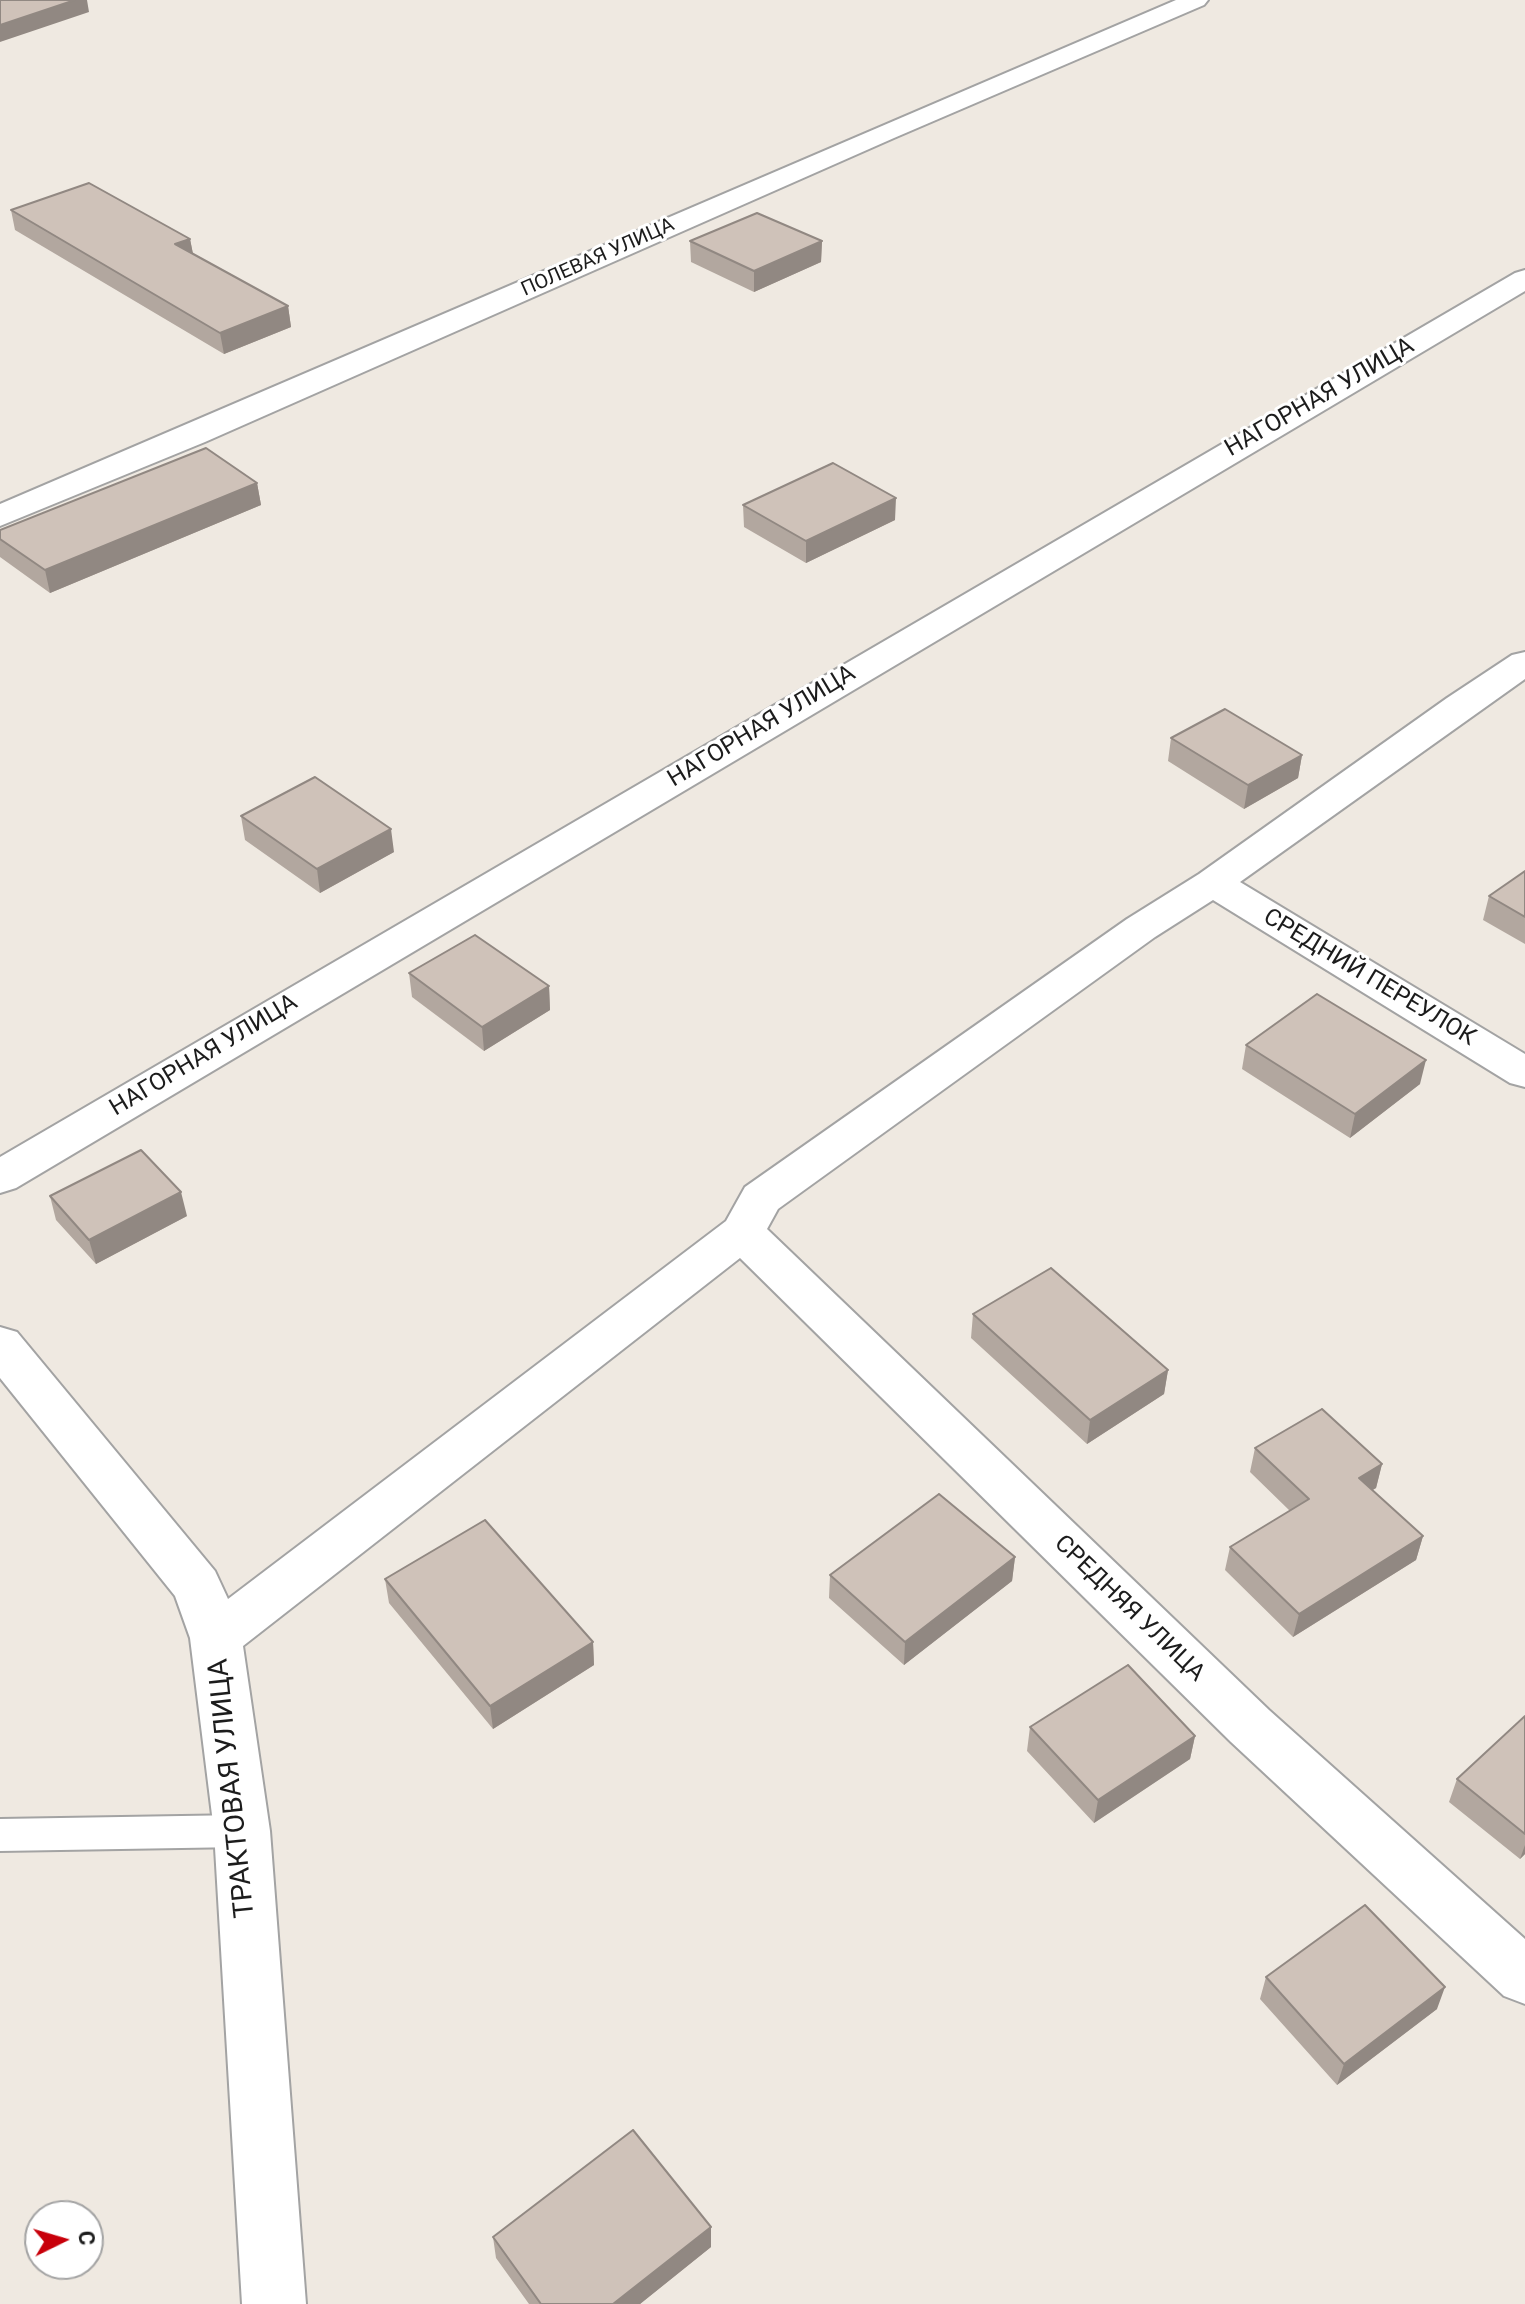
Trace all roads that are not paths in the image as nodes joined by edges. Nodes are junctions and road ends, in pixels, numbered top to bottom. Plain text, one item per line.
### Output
1 (1196, 0) edge
2 (1525, 279) edge
3 (0, 516) edge
4 (1525, 663) edge
5 (1213, 883) junction
6 (1525, 1073) edge
7 (0, 1177) edge
8 (742, 1232) junction
9 (0, 1345) edge
10 (216, 1638) junction
11 (242, 1831) junction
12 (0, 1835) edge
13 (1525, 1977) edge
14 (274, 2304) edge

1 - 3 street, ПОЛЕВАЯ УЛИЦА
2 - 7 street, НАГОРНАЯ УЛИЦА
4 - 5 street
5 - 6 street, СРЕДНИЙ ПЕРЕУЛОК
5 - 8 street
8 - 10 street
8 - 13 street, СРЕДНЯЯ УЛИЦА
9 - 10 street, ТРАКТОВАЯ УЛИЦА
10 - 11 street, ТРАКТОВАЯ УЛИЦА
11 - 12 lane
11 - 14 street, ТРАКТОВАЯ УЛИЦА

